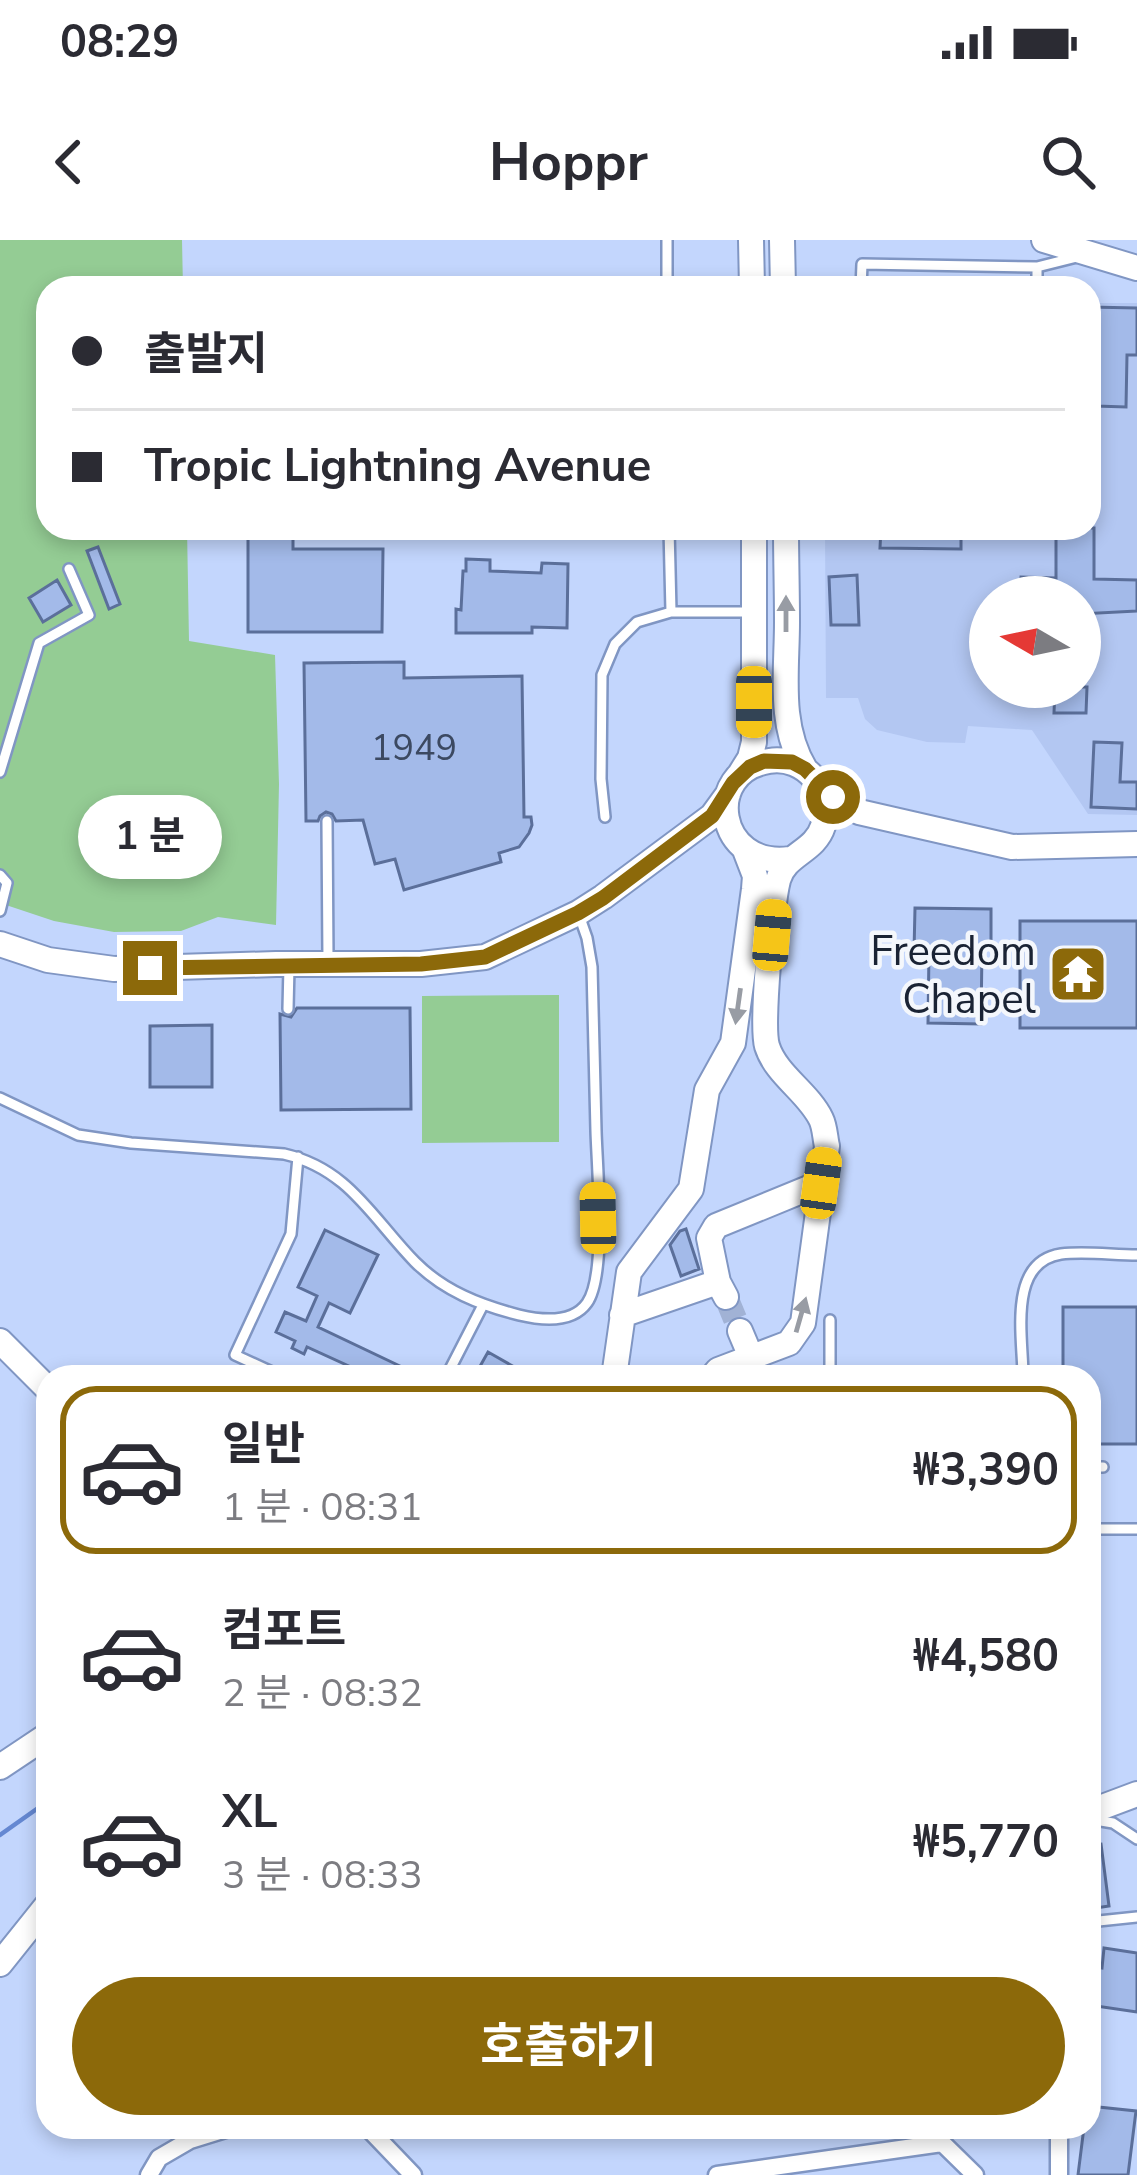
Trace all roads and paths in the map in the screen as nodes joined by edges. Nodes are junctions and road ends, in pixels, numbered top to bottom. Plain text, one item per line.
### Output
1 (667, 240) edge
2 (751, 240) edge
3 (782, 240) edge
4 (1043, 240) edge
5 (1090, 247) edge
6 (1037, 267) junction
7 (1137, 268) edge
8 (667, 276) edge
9 (752, 276) edge
10 (783, 276) edge
11 (862, 276) edge
12 (1037, 276) edge
13 (669, 540) edge
14 (754, 540) edge
15 (786, 540) edge
16 (69, 569) dead end
17 (670, 612) junction
18 (755, 612) junction
19 (0, 772) edge
20 (811, 775) junction
21 (734, 784) junction
22 (605, 817) dead end
23 (327, 821) dead end
24 (901, 823) junction
25 (682, 836) junction
26 (739, 844) junction
27 (813, 844) junction
28 (1137, 844) edge
29 (790, 859) junction
30 (0, 875) edge
31 (0, 911) edge
32 (578, 913) junction
33 (0, 944) edge
34 (289, 965) junction
35 (328, 965) junction
36 (288, 1009) dead end
37 (0, 1098) edge
38 (298, 1157) junction
39 (821, 1183) junction
40 (1137, 1256) edge
41 (483, 1305) junction
42 (622, 1315) junction
43 (830, 1319) dead end
44 (740, 1331) tunnel mouth
45 (0, 1341) edge
46 (751, 1357) junction
47 (257, 1365) edge
48 (452, 1365) edge
49 (616, 1365) edge
50 (731, 1365) edge
51 (830, 1365) edge
52 (1023, 1365) edge
53 (36, 1377) edge
54 (1101, 1529) edge
55 (1137, 1529) edge
56 (36, 1743) edge
57 (0, 1767) edge
58 (1137, 1794) edge
59 (1101, 1810) edge
60 (1101, 1819) edge
61 (1137, 1839) edge
62 (1137, 1917) edge
63 (36, 1919) edge
64 (1101, 1921) edge
65 (0, 1964) edge
66 (193, 2139) edge
67 (378, 2139) edge
68 (938, 2139) edge
69 (1059, 2139) edge
70 (942, 2143) junction
71 (149, 2175) edge
72 (413, 2175) edge
73 (717, 2175) edge
74 (975, 2175) edge
75 (1059, 2175) edge

1 - 8 lane
2 - 9 street
3 - 10 street
4 - 5 street
5 - 6 lane
5 - 7 street
6 - 11 lane
6 - 12 lane
13 - 17 lane
14 - 18 street
20 -> 15 street
16 - 19 lane
17 - 18 lane
17 - 22 lane
18 - 21 street
20 - 21 street
20 - 24 street
20 - 27 street
21 - 25 street
21 - 26 street
23 - 35 lane
24 - 27 street
24 - 28 street
25 - 26 street
25 - 32 street
26 - 29 street
26 -> 42 street
27 - 29 street
29 - 39 street
30 - 31 lane
32 - 35 street
32 - 41 lane
33 - 34 street
34 - 35 street
34 - 36 lane
37 - 38 lane
38 - 41 lane
38 - 47 lane
39 - 42 street
46 -> 39 street
40 - 52 lane
41 - 48 lane
42 - 49 street
43 - 51 lane
44 - 46 street
45 - 53 street
46 - 50 street
54 - 55 lane
56 - 57 street
58 - 59 street
60 - 61 lane
62 - 64 lane
63 - 65 street
66 - 71 street
67 - 72 street
68 - 70 street
69 - 75 street
70 - 73 street
70 - 74 street

